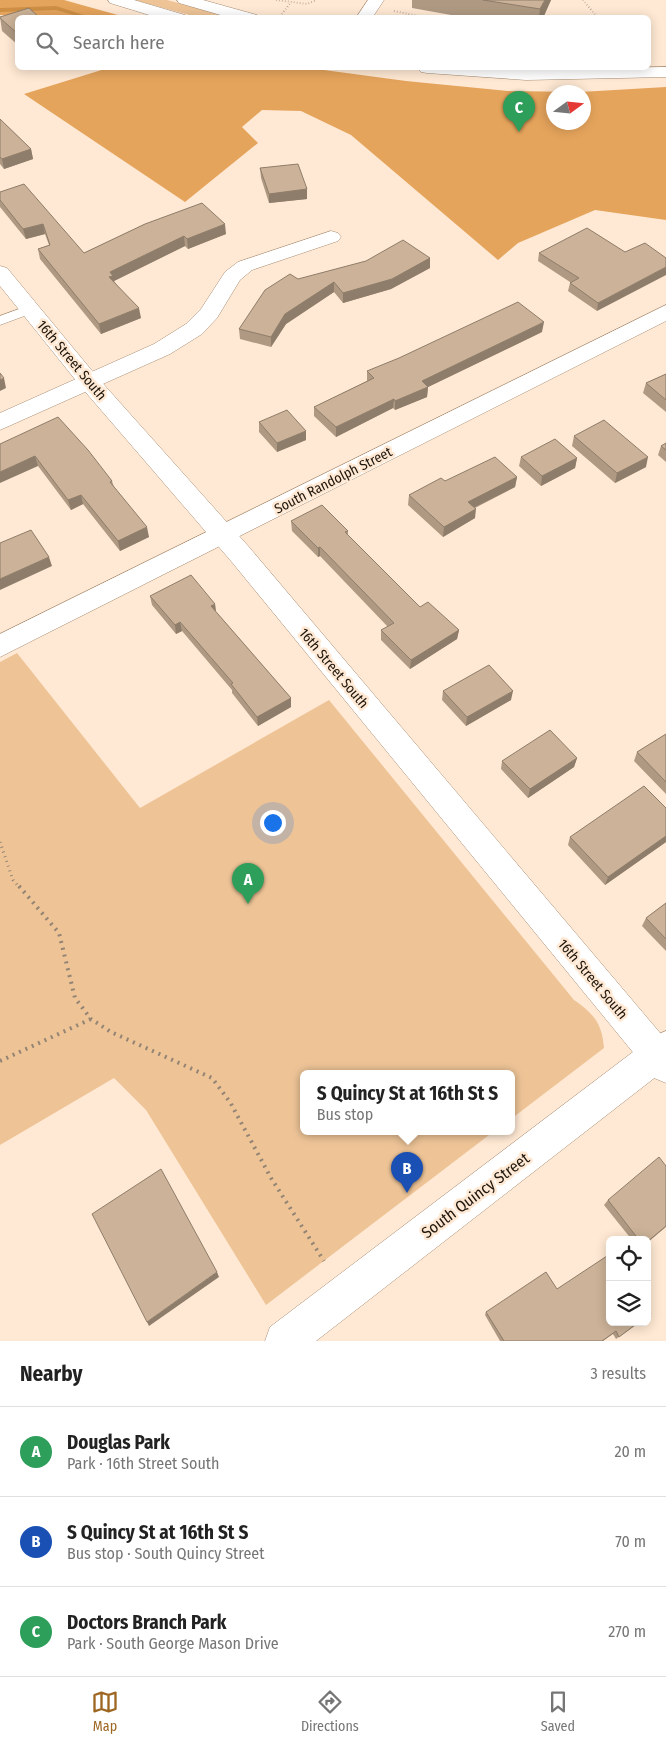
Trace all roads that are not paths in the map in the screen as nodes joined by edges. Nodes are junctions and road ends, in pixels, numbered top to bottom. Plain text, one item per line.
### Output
1 (116, 0) edge
2 (185, 0) edge
3 (376, 0) edge
4 (168, 15) edge
5 (240, 15) edge
6 (366, 15) edge
7 (455, 70) edge
8 (666, 72) edge
9 (331, 237) dead end
10 (0, 272) edge
11 (30, 309) junction
12 (666, 312) edge
13 (0, 321) edge
14 (90, 383) junction
15 (0, 422) edge
16 (224, 535) junction
17 (0, 646) edge
18 (663, 1056) edge
19 (284, 1341) edge

1 - 4 street
2 - 5 street
3 - 6 street
7 - 8 street
9 - 14 street
10 - 11 street, 16th Street South
11 - 13 lane
11 - 14 street, 16th Street South
12 - 16 street, South Randolph Street
14 - 15 street
14 - 16 street, 16th Street South
16 - 17 street, South Randolph Street
16 - 18 street, 16th Street South
18 - 19 street, South Quincy Street

